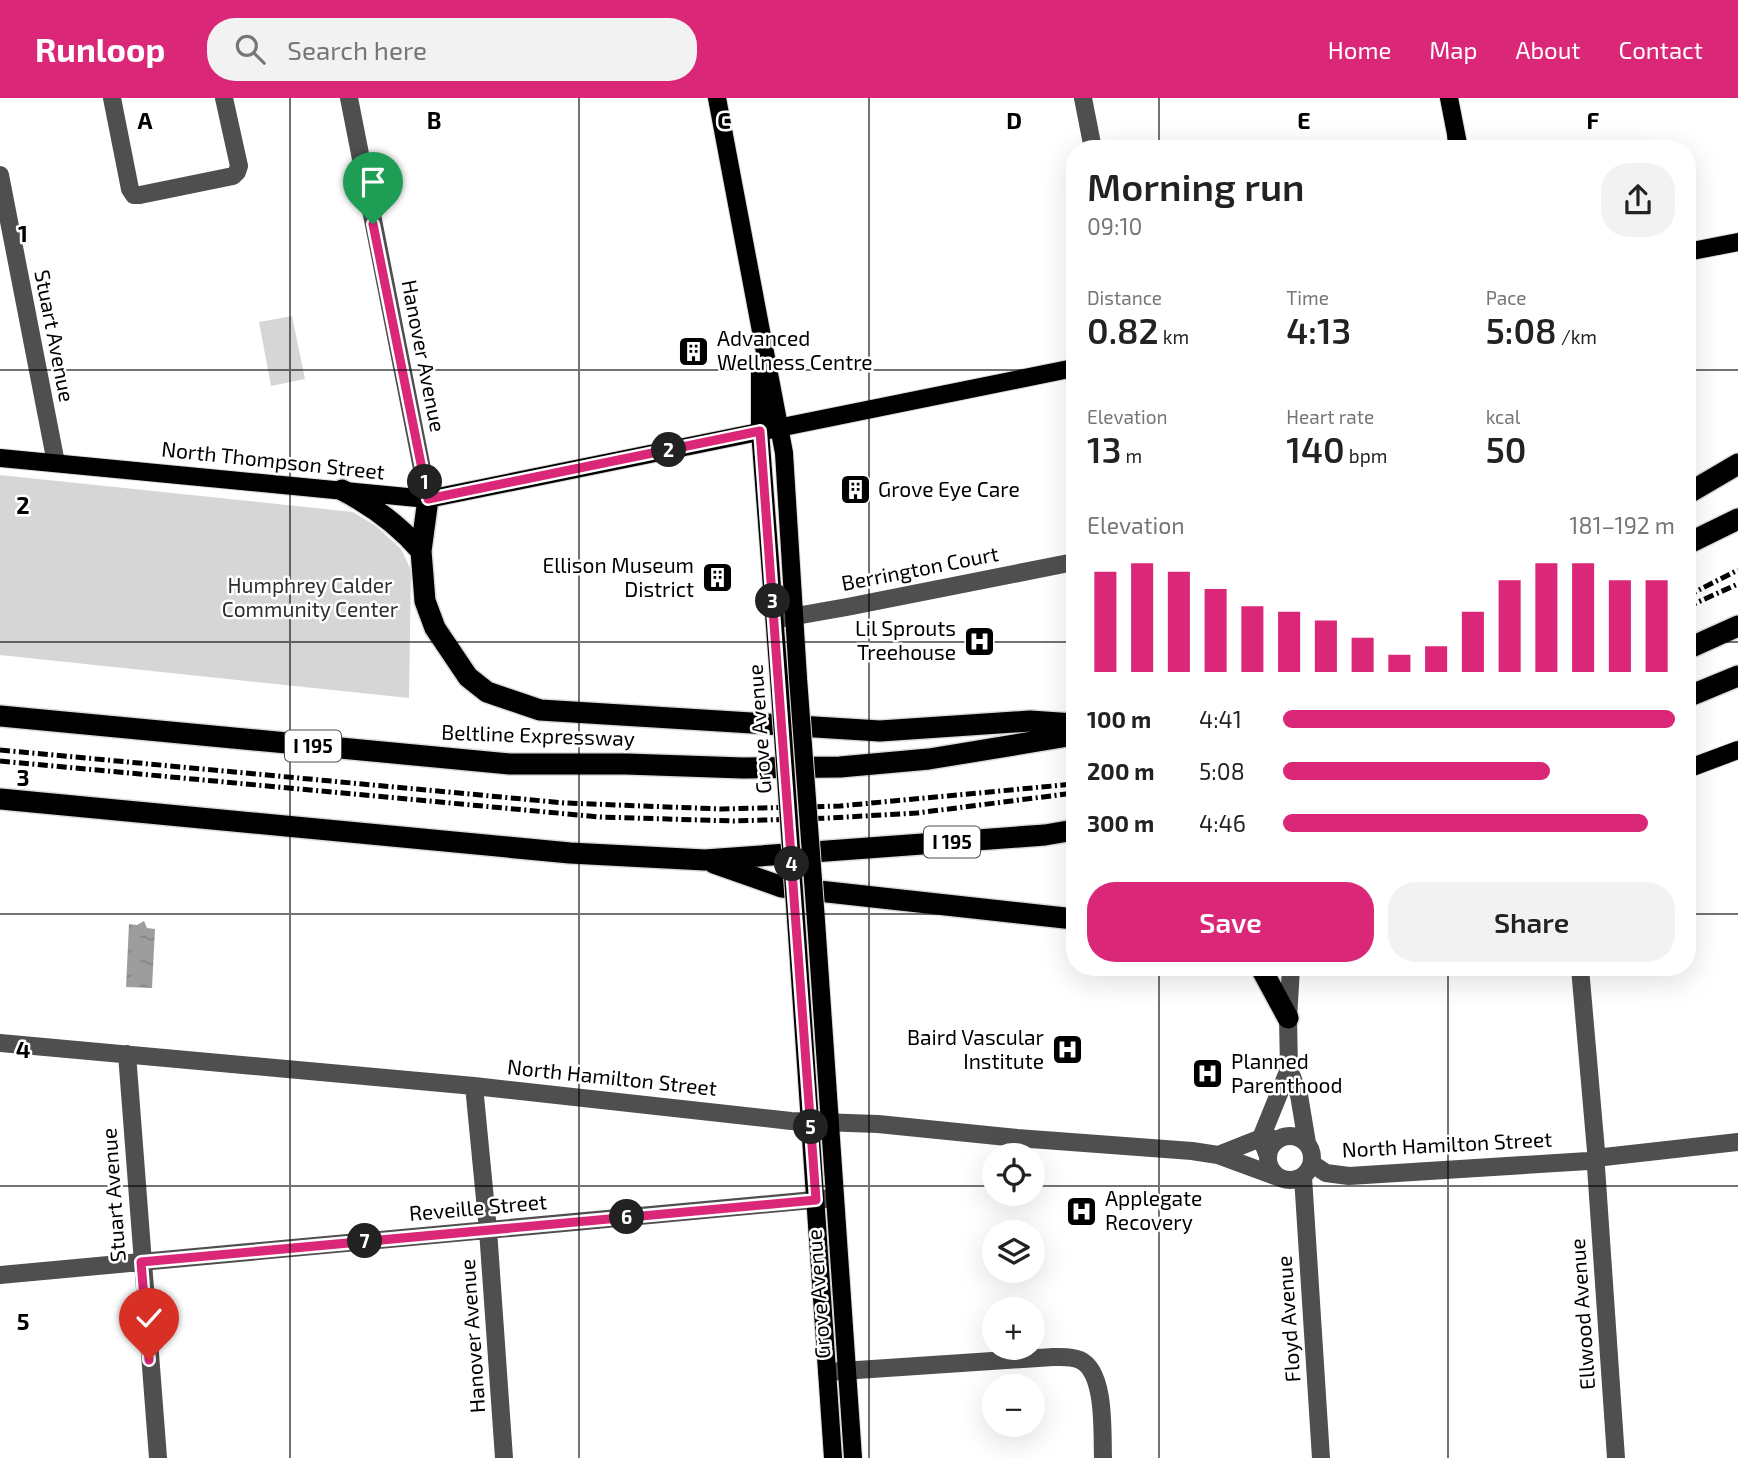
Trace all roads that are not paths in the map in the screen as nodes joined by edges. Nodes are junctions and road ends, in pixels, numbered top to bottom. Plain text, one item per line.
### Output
1 (112, 98) edge
2 (224, 98) edge
3 (349, 98) edge
4 (717, 98) edge
5 (1083, 98) edge
6 (1449, 98) edge
7 (1091, 140) edge
8 (1458, 140) edge
9 (0, 175) edge
10 (1738, 242) edge
11 (1696, 250) edge
12 (761, 333) junction
13 (1066, 370) edge
14 (780, 427) junction
15 (760, 431) junction
16 (0, 458) edge
17 (55, 463) junction
18 (1734, 467) edge
19 (1696, 489) edge
20 (342, 490) junction
21 (428, 499) junction
22 (1738, 519) edge
23 (1696, 540) edge
24 (421, 551) junction
25 (1066, 564) edge
26 (793, 616) junction
27 (775, 619) junction
28 (1738, 626) edge
29 (1696, 645) edge
30 (1738, 676) edge
31 (1696, 693) edge
32 (0, 716) edge
33 (1066, 723) edge
34 (1066, 736) edge
35 (1738, 750) edge
36 (1696, 766) edge
37 (0, 799) edge
38 (1066, 831) edge
39 (705, 860) junction
40 (1066, 918) edge
41 (1265, 976) edge
42 (1291, 976) edge
43 (1581, 976) edge
44 (1288, 1018) junction
45 (0, 1043) edge
46 (127, 1054) junction
47 (1289, 1069) junction
48 (474, 1086) junction
49 (810, 1122) junction
50 (829, 1124) junction
51 (1270, 1138) junction
52 (1738, 1142) edge
53 (1307, 1143) junction
54 (1218, 1155) junction
55 (1596, 1159) junction
56 (1307, 1171) junction
57 (1278, 1177) junction
58 (825, 1199) junction
59 (488, 1230) junction
60 (141, 1262) junction
61 (0, 1275) edge
62 (848, 1371) junction
63 (827, 1373) junction
64 (158, 1458) edge
65 (504, 1458) edge
66 (833, 1458) edge
67 (853, 1458) edge
68 (1103, 1458) edge
69 (1321, 1458) edge
70 (1616, 1458) edge

1 - 2 street
3 - 21 street, Hanover Avenue
4 - 12 main road, Grove Avenue
5 - 7 street
6 - 8 main road
9 - 17 street, Stuart Avenue
10 - 11 main road
12 - 14 main road, Grove Avenue
12 - 15 main road, Grove Avenue
13 - 14 main road, North Thompson Street
14 - 15 main road, North Thompson Street
14 - 26 main road, Grove Avenue
15 - 21 main road, North Thompson Street
15 - 27 main road, Grove Avenue
16 - 17 main road, North Thompson Street
17 - 20 main road, North Thompson Street
18 - 19 highway
20 - 21 main road, North Thompson Street
20 - 24 highway
21 - 24 highway
22 - 23 highway
24 - 33 highway
25 - 26 street, Berrington Court
26 - 27 street, Berrington Court
26 - 50 main road, Grove Avenue, bridge
27 - 49 main road, Grove Avenue, bridge
28 - 29 highway
30 - 31 highway
32 - 34 highway, Beltline Expressway / I 195
35 - 36 main road
37 - 39 highway, I 195
38 - 39 highway, I 195
39 - 40 highway
41 - 44 highway
42 - 44 street
43 - 55 street, Ellwood Avenue
44 - 47 street
45 - 46 street, North Hamilton Street
46 - 48 street, North Hamilton Street
46 - 60 street, Stuart Avenue
47 - 51 street
47 - 53 street
48 - 49 street, North Hamilton Street
48 - 59 street, Hanover Avenue
49 - 50 street, North Hamilton Street
49 - 58 main road, Grove Avenue
50 - 54 street, North Hamilton Street
50 - 58 main road, Grove Avenue
51 - 53 street
51 - 54 street, North Hamilton Street
51 - 57 street
52 - 55 street, North Hamilton Street
53 - 56 street
54 - 57 street, North Hamilton Street
55 - 56 street, North Hamilton Street
55 - 70 street, Ellwood Avenue
56 - 57 street
56 - 69 street, Floyd Avenue
58 - 59 street, Reveille Street
58 - 62 main road, Grove Avenue
58 - 63 main road, Grove Avenue
59 - 60 street, Reveille Street
59 - 65 street, Hanover Avenue
60 - 61 street, Reveille Street
60 - 64 street, Stuart Avenue
62 - 63 street
62 - 67 main road, Grove Avenue
62 - 68 street
63 - 66 main road, Grove Avenue

